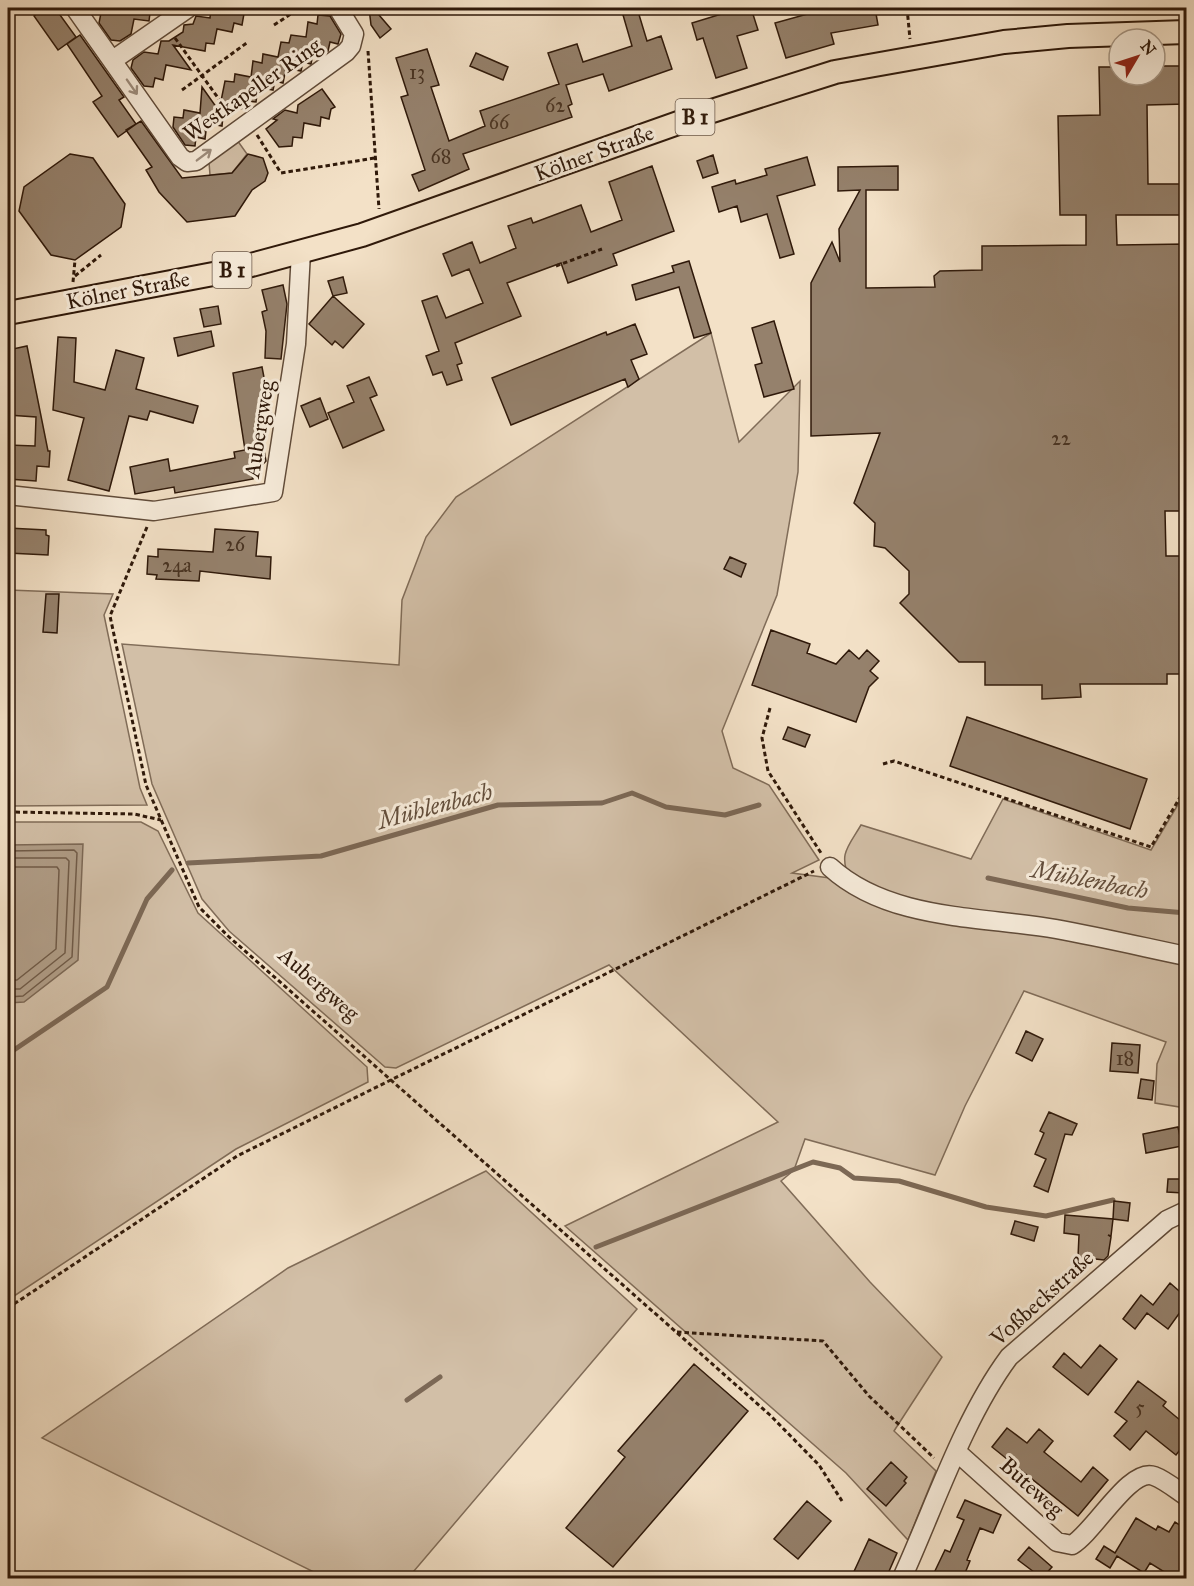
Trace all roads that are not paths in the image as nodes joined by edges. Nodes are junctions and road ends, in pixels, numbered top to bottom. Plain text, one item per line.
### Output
1 (75, 8) edge
2 (188, 8) edge
3 (338, 8) edge
4 (1186, 32) edge
5 (113, 60) junction
6 (301, 252) junction
7 (8, 313) edge
8 (8, 495) edge
9 (830, 867) road end
10 (1186, 956) edge
11 (1186, 1210) edge
12 (957, 1453) junction
13 (1186, 1496) edge
14 (902, 1578) edge

1 - 5 street, Westkapeller Ring
2 - 5 street
5 -> 3 street, Westkapeller Ring
4 - 6 main road, Kölner Straße / B 1
6 - 7 main road, Kölner Straße / B 1
6 - 8 street, Aubergweg
9 - 10 street
11 - 12 street, Voßbeckstraße
12 - 13 street, Buteweg
12 - 14 street, Voßbeckstraße

